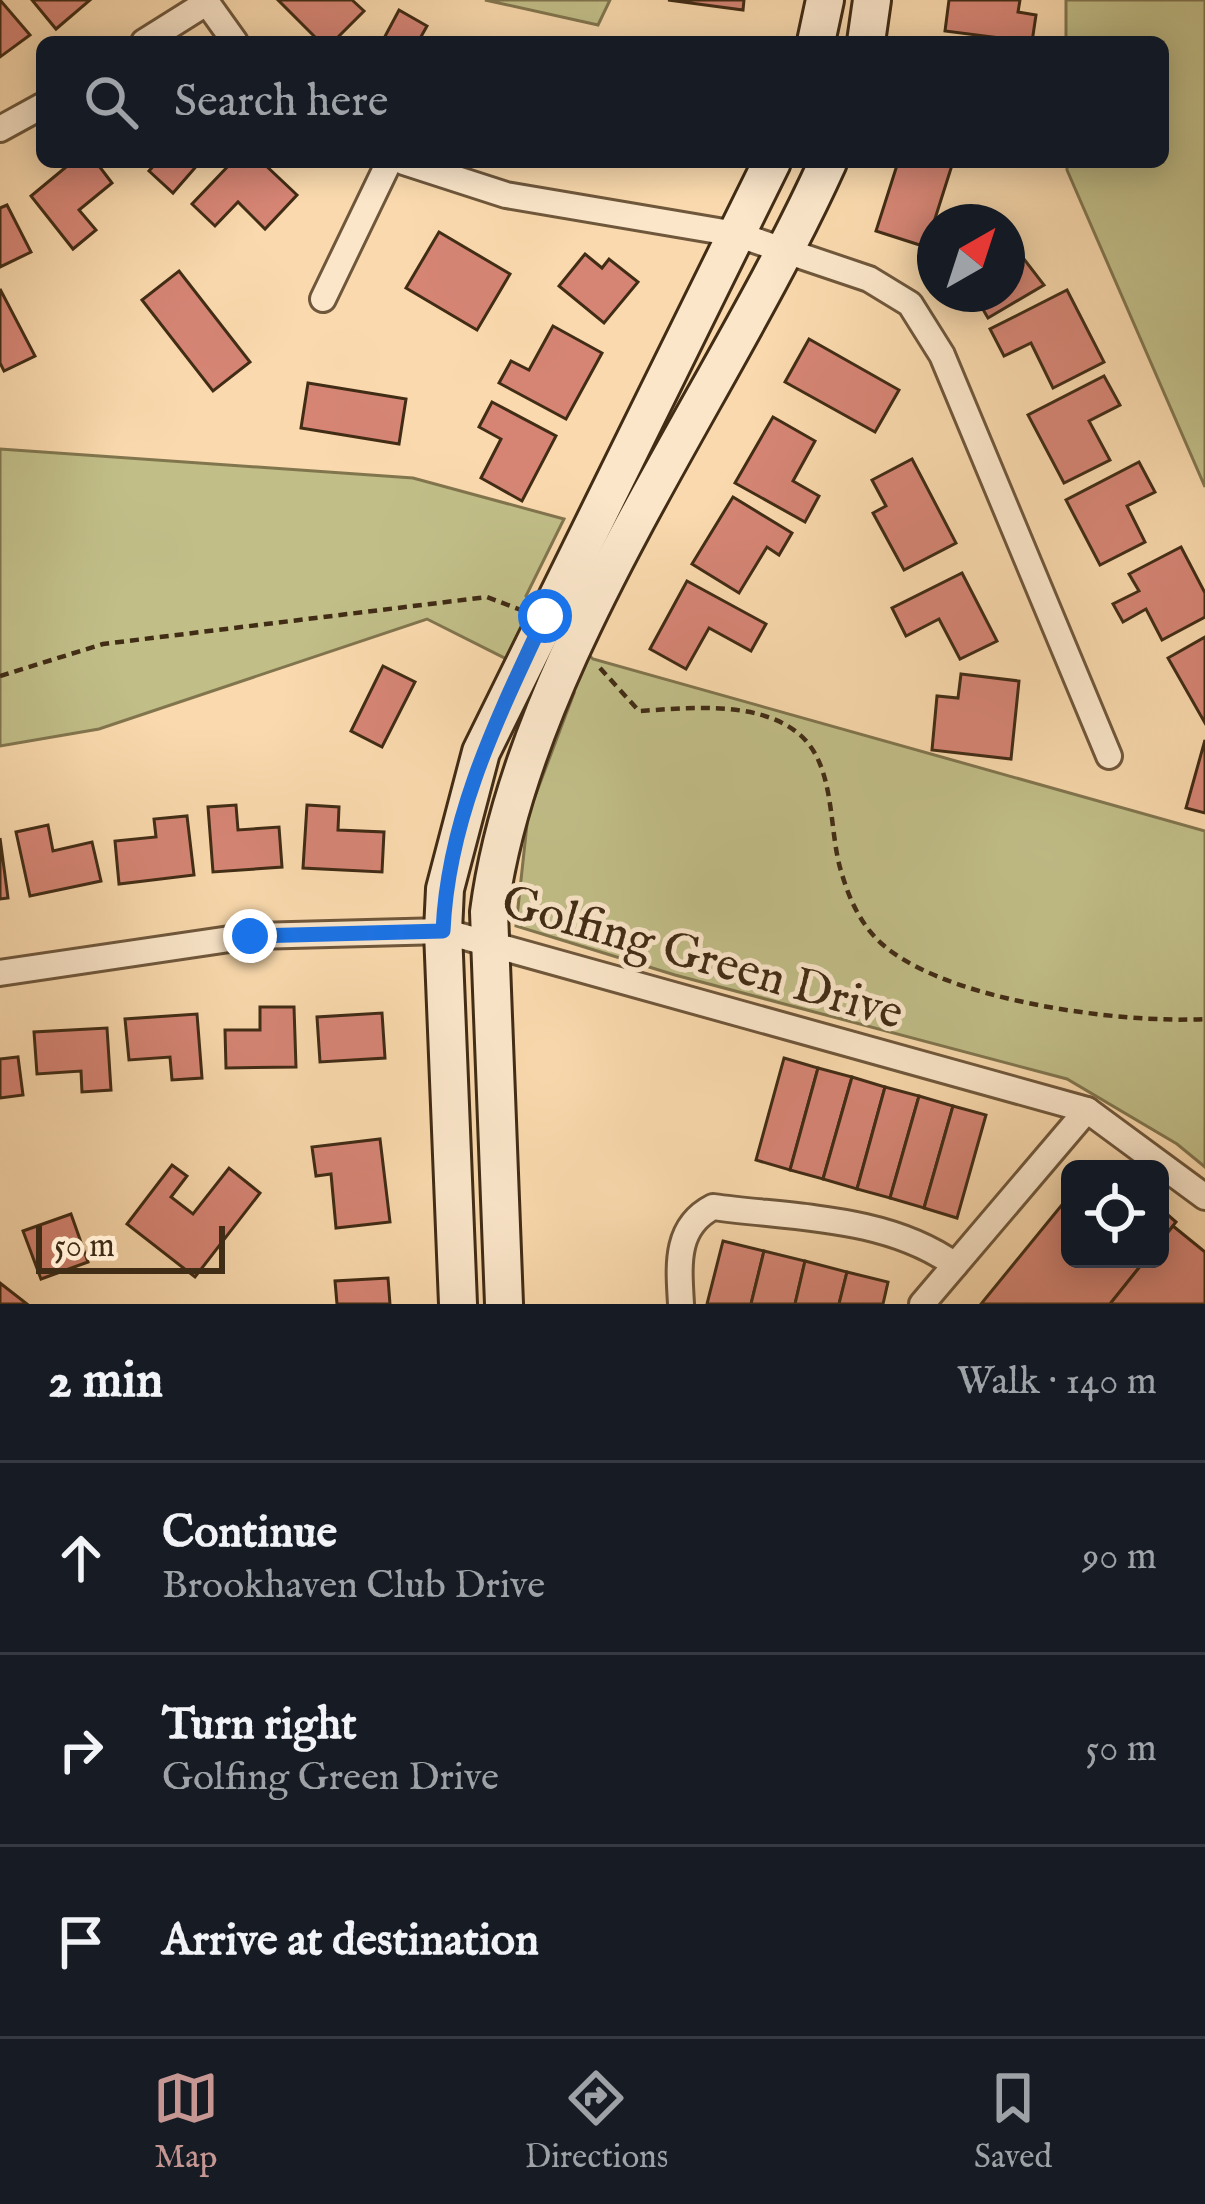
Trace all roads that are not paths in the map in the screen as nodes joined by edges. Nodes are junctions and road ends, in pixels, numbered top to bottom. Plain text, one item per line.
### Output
1 (825, 0) edge
2 (872, 0) edge
3 (206, 2) edge
4 (153, 36) edge
5 (231, 36) edge
6 (817, 36) edge
7 (867, 36) edge
8 (36, 109) edge
9 (0, 129) edge
10 (386, 168) edge
11 (423, 168) edge
12 (769, 168) edge
13 (825, 168) edge
14 (736, 235) junction
15 (787, 253) junction
16 (323, 299) dead end
17 (1109, 756) dead end
18 (443, 931) junction
19 (491, 943) junction
20 (0, 973) edge
21 (1087, 1111) junction
22 (1205, 1197) edge
23 (956, 1264) junction
24 (458, 1304) edge
25 (504, 1304) edge
26 (681, 1304) edge
27 (922, 1304) edge

1 - 6 main road
2 - 7 main road
3 - 4 street
3 - 5 street
8 - 9 street
10 - 16 street
11 - 14 street
12 - 14 main road
13 - 15 main road
14 - 15 street
14 - 18 main road
15 - 17 street
15 - 19 main road
18 - 19 street, Golfing Green Drive
18 - 20 street, Golfing Green Drive
18 - 24 main road
19 - 21 street, Golfing Green Drive
19 - 25 main road
21 - 22 street, Golfing Green Drive
21 - 23 street
23 - 26 street
23 - 27 street

